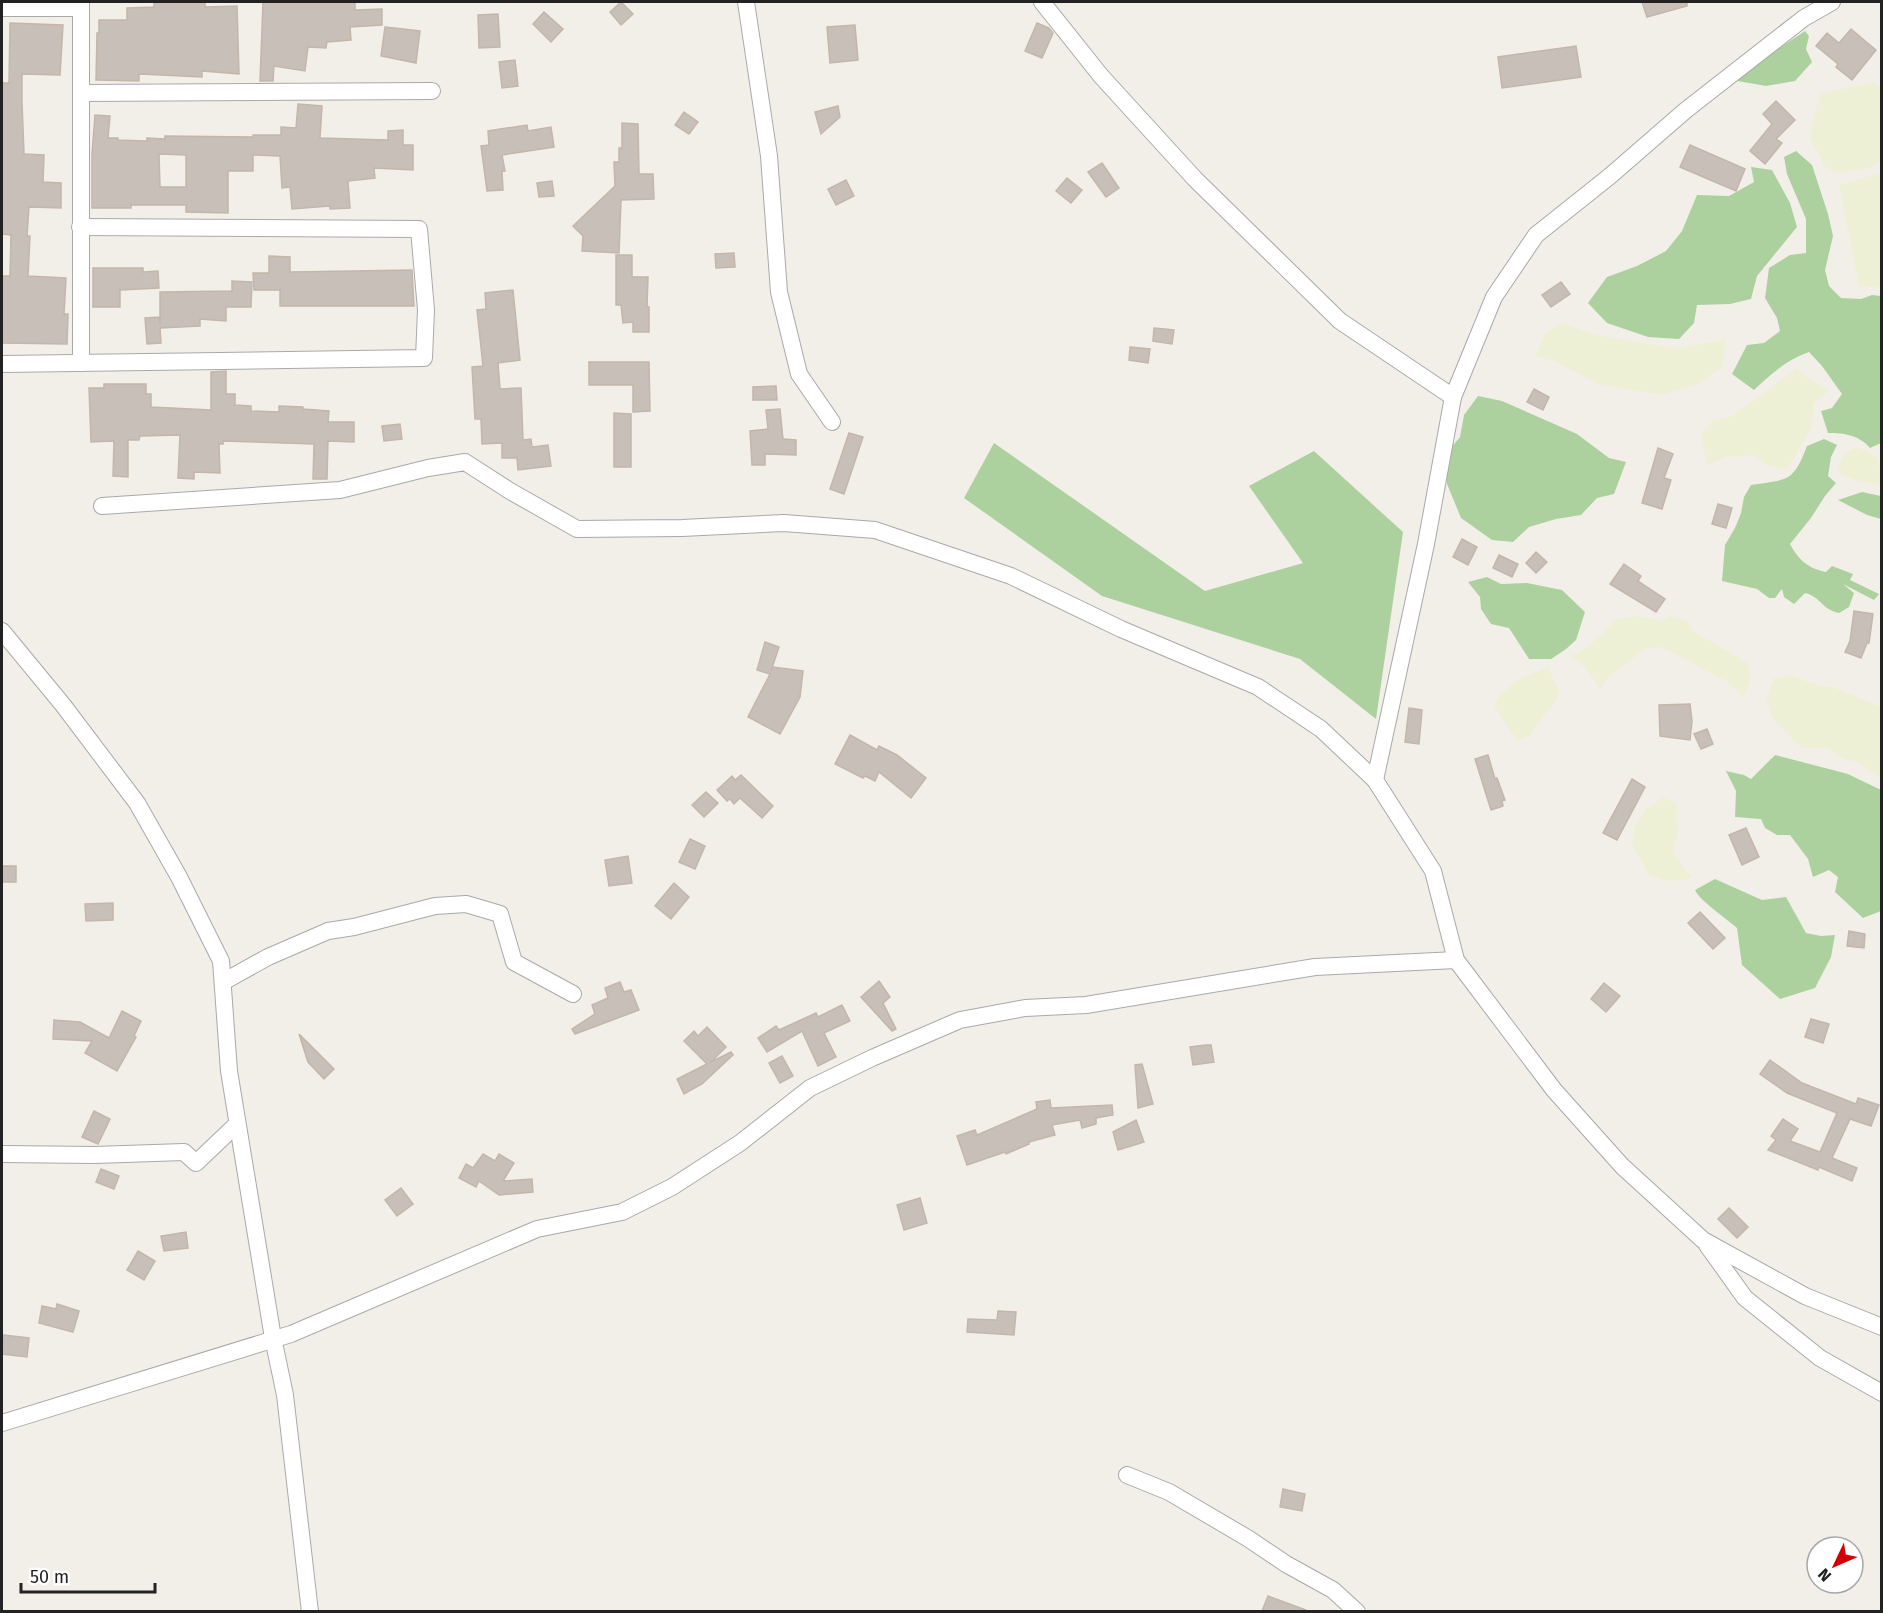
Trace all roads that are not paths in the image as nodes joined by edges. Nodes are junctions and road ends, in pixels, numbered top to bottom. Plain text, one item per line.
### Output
1 (746, 2) edge
2 (1042, 2) edge
3 (1832, 2) edge
4 (81, 5) edge
5 (2, 8) edge
6 (432, 91) dead end
7 (81, 93) junction
8 (80, 227) junction
9 (81, 363) junction
10 (2, 364) edge
11 (1453, 397) junction
12 (832, 422) dead end
13 (102, 506) dead end
14 (2, 632) edge
15 (1376, 780) junction
16 (1456, 960) junction
17 (223, 982) junction
18 (573, 994) dead end
19 (237, 1124) junction
20 (2, 1154) edge
21 (1703, 1240) junction
22 (1881, 1327) edge
23 (273, 1338) junction
24 (1881, 1393) edge
25 (2, 1423) edge
26 (1127, 1475) dead end
27 (310, 1611) edge
28 (1357, 1611) edge

1 - 12 street
2 - 11 street
3 - 11 street
4 - 5 street
4 - 7 street
6 - 7 street
7 - 8 street
8 - 9 street
8 - 9 street
9 - 10 street
11 - 15 street
13 - 15 street
14 - 17 street
15 - 16 street
16 - 21 street
16 - 23 street
17 - 18 street
17 - 19 street
19 - 20 street
19 - 23 street
21 - 22 street
21 - 24 street
23 - 25 street
23 - 27 street
26 - 28 street

